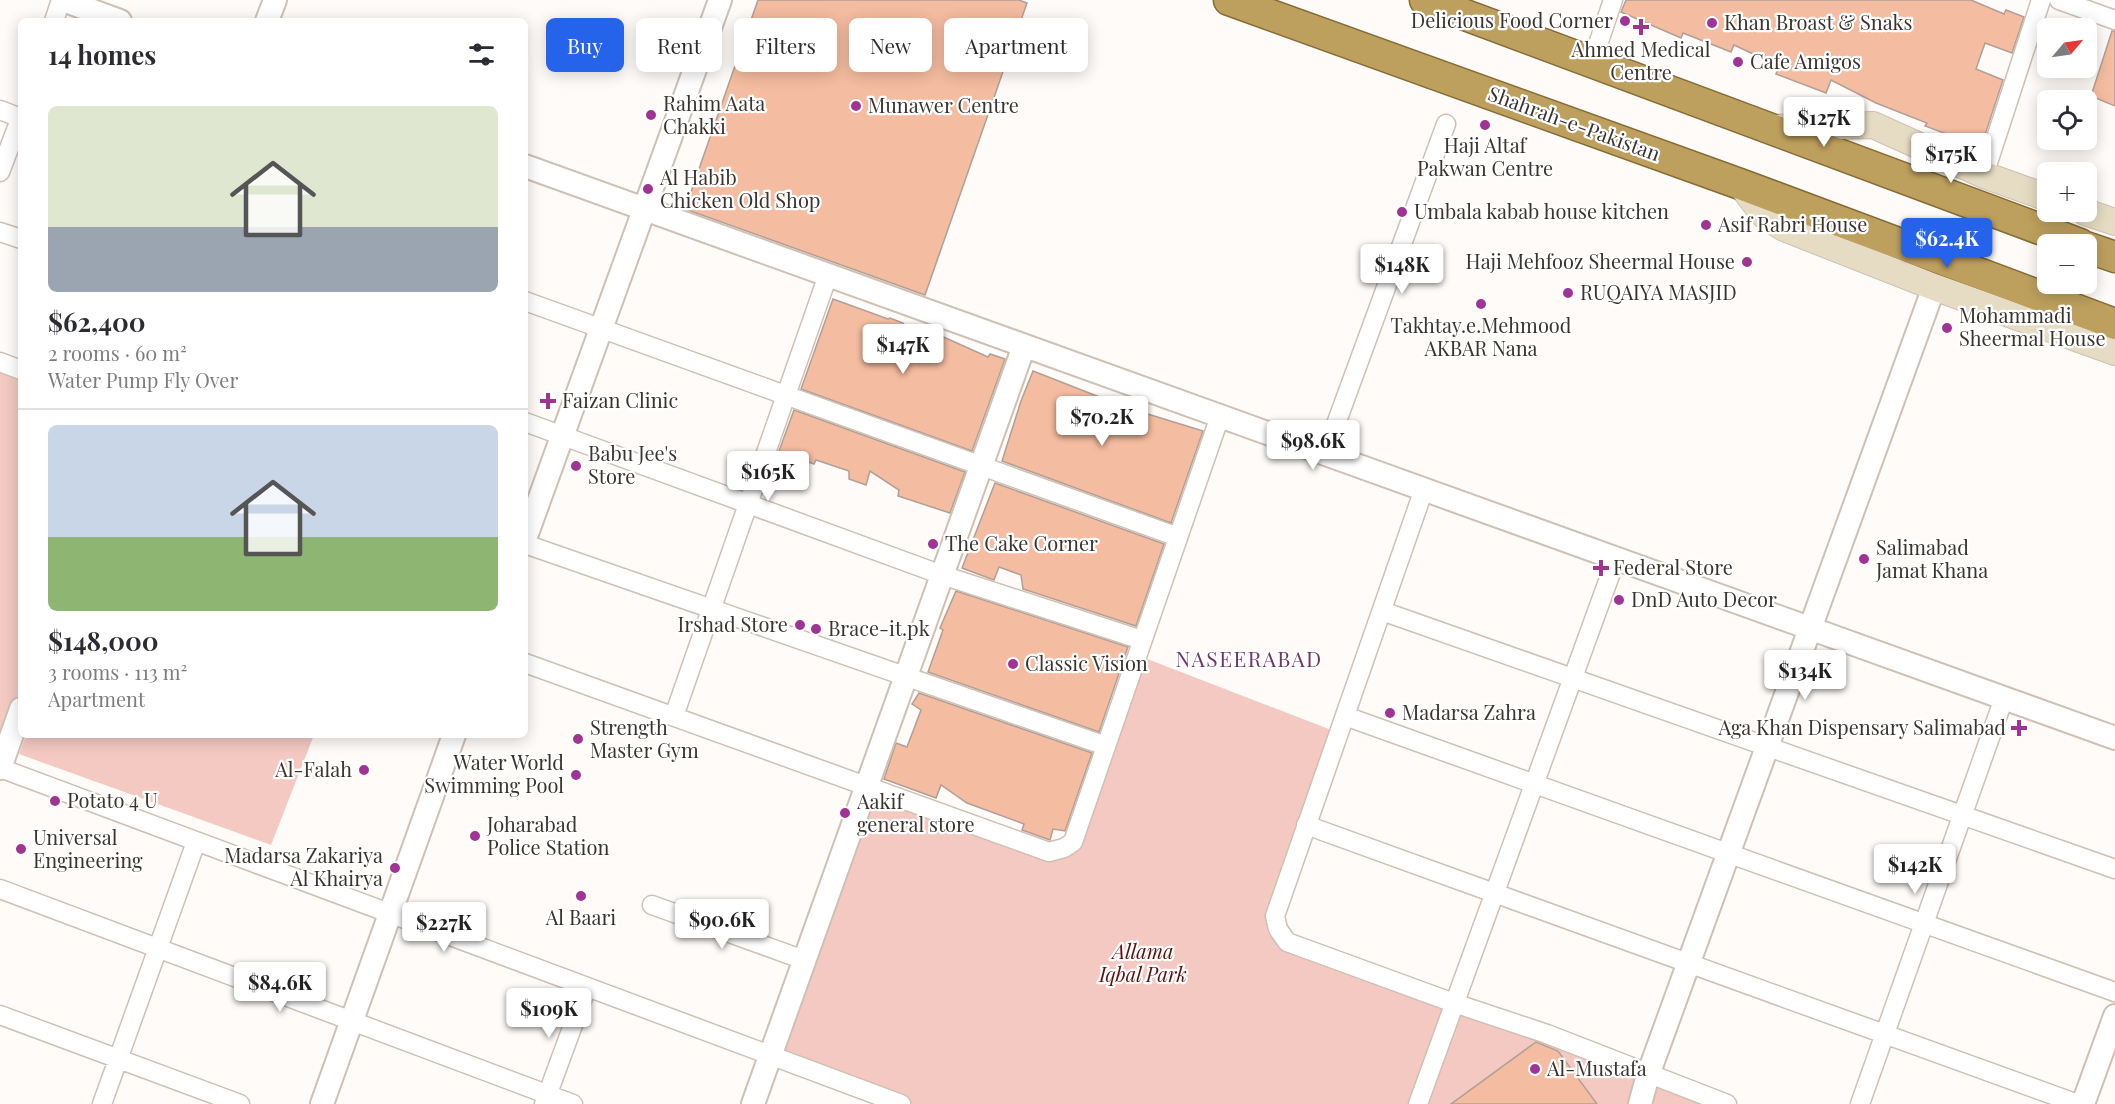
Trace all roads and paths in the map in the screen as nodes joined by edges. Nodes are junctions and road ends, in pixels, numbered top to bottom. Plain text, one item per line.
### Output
1 (62, 0) edge
2 (275, 0) edge
3 (720, 0) edge
4 (1229, 0) edge
5 (1425, 0) edge
6 (1613, 0) edge
7 (2041, 0) edge
8 (2060, 0) edge
9 (55, 18) edge
10 (112, 18) edge
11 (268, 18) edge
12 (2115, 20) edge
13 (1592, 62) junction
14 (0, 110) edge
15 (18, 117) edge
16 (1446, 124) dead end
17 (18, 126) edge
18 (1773, 128) junction
19 (528, 167) edge
20 (0, 172) edge
21 (1984, 175) junction
22 (1740, 184) junction
23 (2037, 194) edge
24 (644, 209) junction
25 (2097, 216) edge
26 (2115, 222) edge
27 (0, 231) edge
28 (2052, 234) edge
29 (18, 238) edge
30 (2097, 251) edge
31 (2115, 257) edge
32 (828, 275) junction
33 (1934, 287) junction
34 (528, 302) edge
35 (2115, 324) edge
36 (601, 328) junction
37 (1024, 346) junction
38 (2115, 352) edge
39 (0, 362) edge
40 (18, 368) edge
41 (787, 395) junction
42 (1220, 416) junction
43 (528, 423) edge
44 (562, 436) junction
45 (1325, 454) junction
46 (982, 465) junction
47 (1424, 489) junction
48 (748, 504) junction
49 (528, 531) edge
50 (1178, 537) junction
51 (528, 545) edge
52 (1616, 559) junction
53 (942, 575) junction
54 (712, 609) junction
55 (1382, 611) junction
56 (1810, 628) junction
57 (1142, 640) junction
58 (528, 664) edge
59 (906, 676) junction
60 (1573, 678) junction
61 (2004, 698) junction
62 (674, 716) junction
63 (1345, 716) junction
64 (18, 718) edge
65 (453, 738) edge
66 (2115, 738) edge
67 (1106, 746) junction
68 (1767, 747) junction
69 (0, 768) edge
70 (1534, 784) junction
71 (867, 785) junction
72 (1962, 815) junction
73 (1306, 825) junction
74 (196, 842) junction
75 (1728, 855) junction
76 (2115, 869) edge
77 (0, 889) edge
78 (1494, 893) junction
79 (652, 905) dead end
80 (390, 914) junction
81 (1923, 924) junction
82 (158, 948) junction
83 (804, 960) junction
84 (1689, 964) junction
85 (587, 987) junction
86 (2115, 992) edge
87 (1454, 1003) junction
88 (0, 1015) edge
89 (2115, 1016) edge
90 (352, 1021) junction
91 (1884, 1034) junction
92 (770, 1055) junction
93 (118, 1059) junction
94 (1648, 1075) junction
95 (546, 1099) edge
96 (102, 1104) edge
97 (240, 1104) edge
98 (322, 1104) edge
99 (573, 1104) edge
100 (753, 1104) edge
101 (901, 1104) edge
102 (1418, 1104) edge
103 (1640, 1104) edge
104 (1727, 1104) edge
105 (1860, 1104) edge
106 (2080, 1104) edge

1 - 9 street
1 - 10 street
2 - 11 street
3 - 24 street
4 - 22 highway, Shahrah-e-Pakistan
5 - 13 highway
6 - 13 street
7 - 21 street
8 - 12 street
13 - 18 highway
14 - 15 street
16 - 45 street
17 - 20 street
18 - 21 main road
18 - 28 highway
19 - 24 street
21 - 23 main road
22 - 33 main road
22 - 35 highway, Shahrah-e-Pakistan
24 - 32 street
24 - 36 street
25 - 26 main road
27 - 29 street
30 - 31 highway
32 - 37 street
32 - 41 street
33 - 38 main road
33 - 56 street
34 - 36 street
36 - 41 street
36 - 44 street
37 - 42 street
37 - 46 street
39 - 40 street
41 - 46 street
41 - 48 street
42 - 45 street
42 - 50 street
43 - 44 street
44 - 48 street
44 - 49 street
45 - 47 street
46 - 50 street
46 - 53 street
47 - 52 street
47 - 55 street
48 - 53 street
48 - 54 street
50 - 57 street
51 - 54 street
52 - 56 street
52 - 60 street
53 - 57 street
53 - 59 street
54 - 59 street
54 - 62 street
55 - 60 street
55 - 63 street
56 - 61 street
56 - 68 street
57 - 67 street
58 - 62 street
59 - 67 street
59 - 71 street
60 - 68 street
60 - 70 street
61 - 66 street
61 - 72 street
62 - 71 street
63 - 70 street
63 - 73 street
64 - 69 street
65 - 80 street
67 - 71 street
68 - 72 street
68 - 75 street
69 - 74 street
70 - 75 street
70 - 78 street
71 - 83 street
72 - 76 street
72 - 81 street
73 - 78 street
73 - 87 street
74 - 80 street
74 - 82 street
75 - 81 street
75 - 84 street
77 - 82 street
78 - 84 street
78 - 87 street
79 - 83 street
80 - 85 street
80 - 90 street
81 - 86 street
81 - 91 street
82 - 90 street
82 - 93 street
83 - 92 street
84 - 91 street
84 - 94 street
85 - 92 street
85 - 95 street
87 - 94 street
87 - 102 street
88 - 93 street
89 - 106 street
90 - 95 street
90 - 98 street
91 - 105 street
91 - 106 street
92 - 100 street
92 - 101 street
93 - 96 street
93 - 97 street
94 - 103 street
94 - 104 street
95 - 99 street

